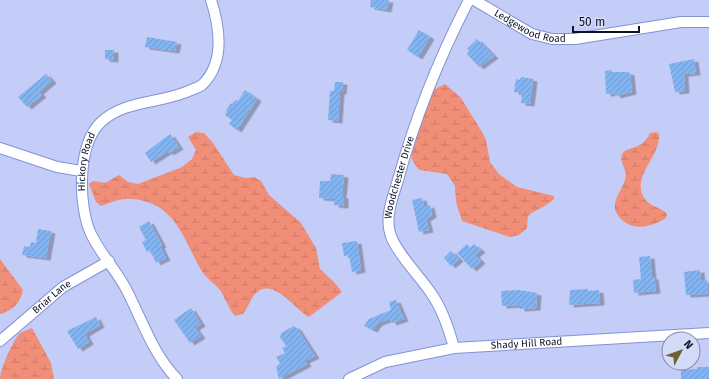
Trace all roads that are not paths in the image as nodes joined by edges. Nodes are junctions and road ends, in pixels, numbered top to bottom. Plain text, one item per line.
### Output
1 (211, 0) edge
2 (469, 0) edge
3 (474, 0) edge
4 (709, 22) edge
5 (0, 148) edge
6 (81, 170) junction
7 (109, 261) junction
8 (709, 333) edge
9 (0, 340) edge
10 (454, 348) junction
11 (177, 379) edge
12 (349, 379) edge

1 - 6 street, Hickory Road
2 - 10 street, Woodchester Drive
3 - 4 street, Ledgewood Road
5 - 6 street
6 - 7 street, Hickory Road
7 - 9 street, Briar Lane
7 - 11 street, Hickory Road
8 - 10 street, Shady Hill Road
10 - 12 street, Shady Hill Road

